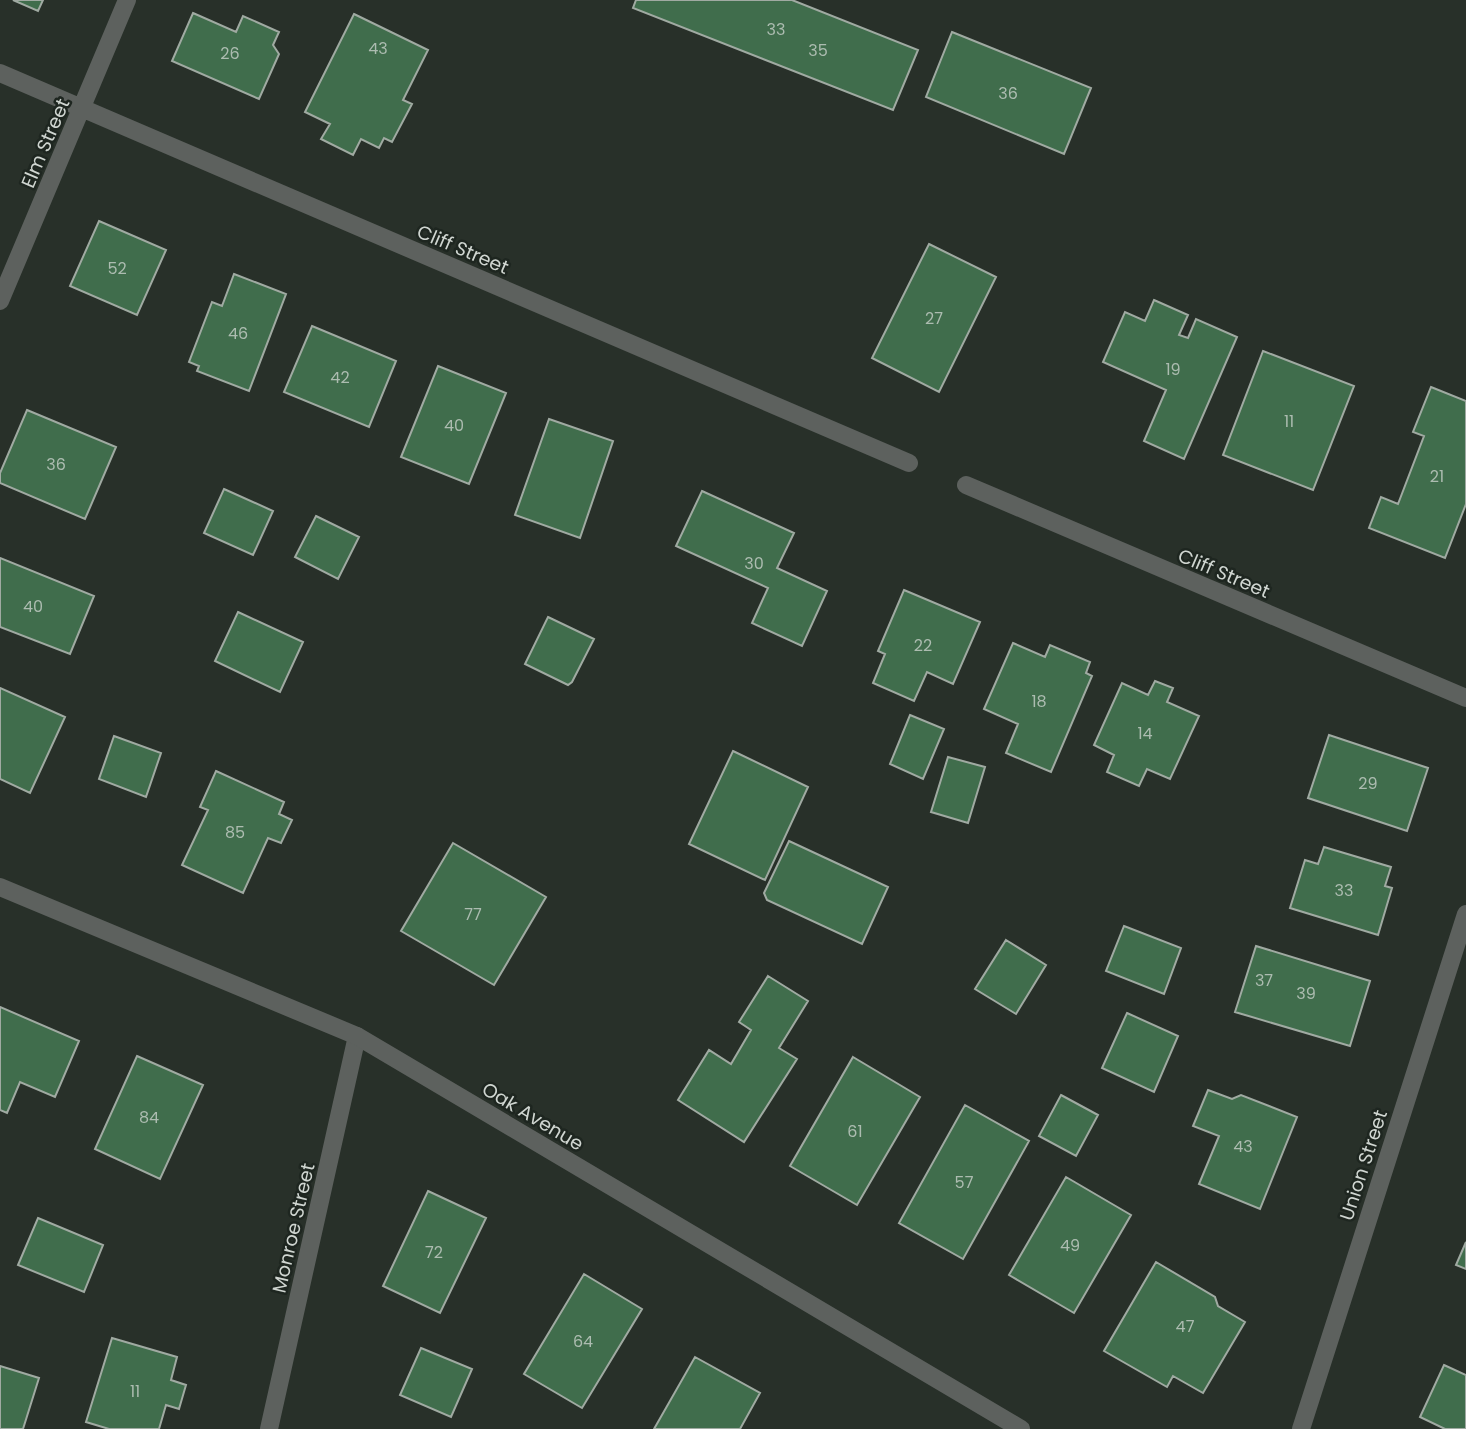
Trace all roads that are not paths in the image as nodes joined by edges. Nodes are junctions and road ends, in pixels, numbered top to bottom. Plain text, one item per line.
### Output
1 (127, 0) edge
2 (0, 74) edge
3 (82, 109) junction
4 (0, 301) edge
5 (909, 463) dead end
6 (966, 485) dead end
7 (1466, 698) edge
8 (0, 887) edge
9 (1466, 914) edge
10 (357, 1036) junction
11 (270, 1429) edge
12 (1021, 1429) edge
13 (1301, 1429) edge

1 - 3 street, Elm Street
2 - 3 street, Cliff Street
3 - 4 street, Elm Street
3 - 5 street, Cliff Street
6 - 7 street, Cliff Street
8 - 10 street, Oak Avenue
9 - 13 street, Union Street
10 - 11 street, Monroe Street
10 - 12 street, Oak Avenue

